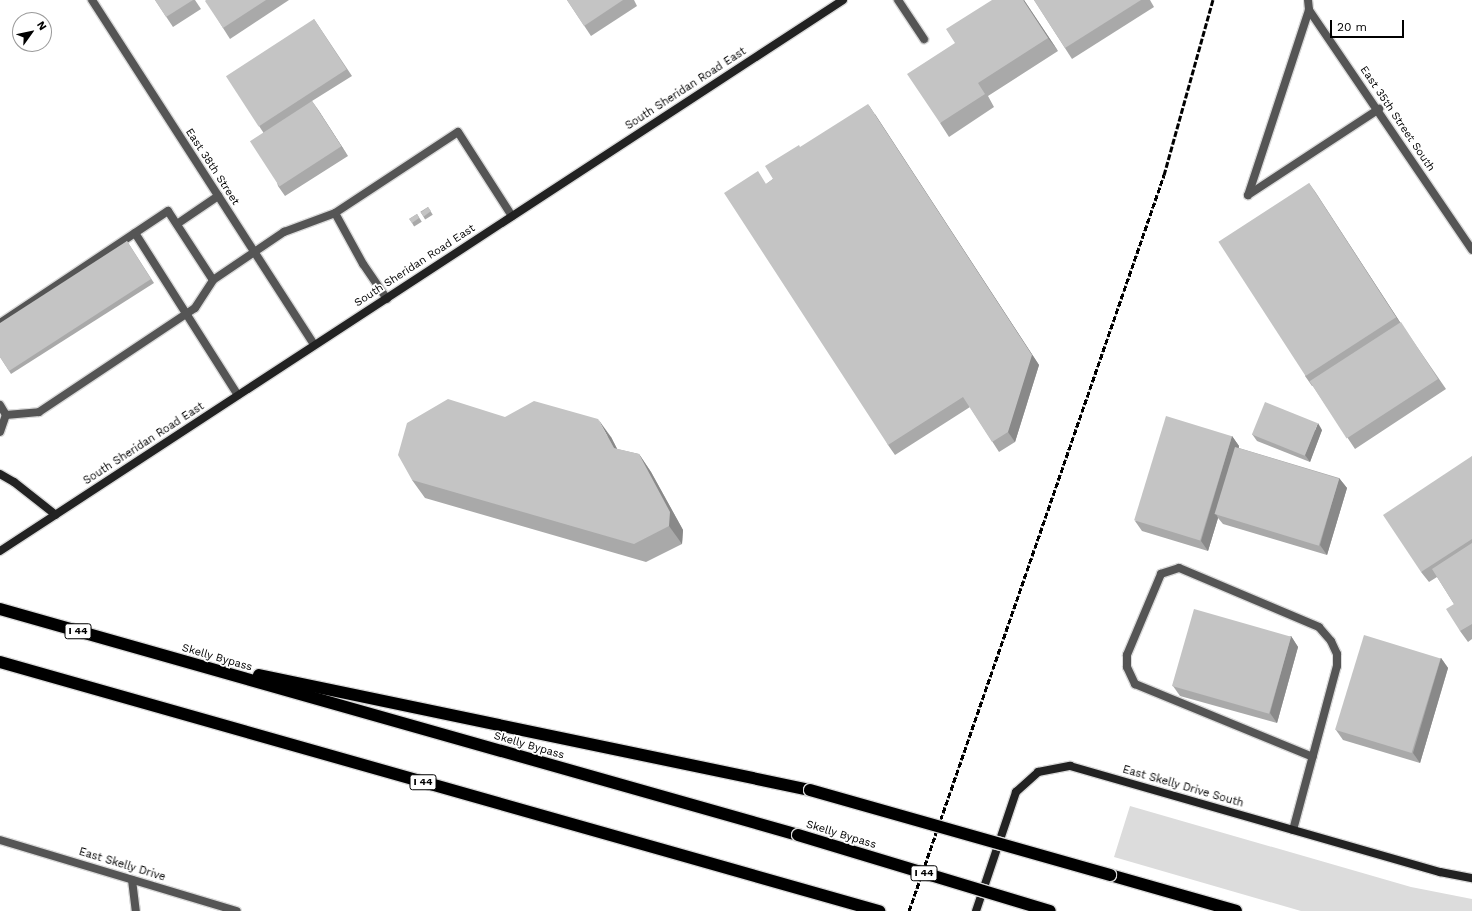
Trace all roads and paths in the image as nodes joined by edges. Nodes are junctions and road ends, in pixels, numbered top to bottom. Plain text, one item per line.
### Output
1 (92, 0) edge
2 (842, 0) edge
3 (898, 0) edge
4 (1308, 0) edge
5 (1309, 10) junction
6 (924, 39) dead end
7 (1379, 109) junction
8 (218, 196) junction
9 (335, 213) junction
10 (512, 216) junction
11 (177, 224) junction
12 (134, 233) junction
13 (1472, 250) edge
14 (254, 252) junction
15 (212, 280) junction
16 (387, 299) junction
17 (185, 315) junction
18 (0, 323) edge
19 (314, 345) junction
20 (238, 395) junction
21 (0, 406) edge
22 (6, 414) junction
23 (0, 432) edge
24 (0, 474) edge
25 (56, 515) junction
26 (0, 551) edge
27 (0, 609) edge
28 (156, 654) junction
29 (0, 662) edge
30 (1312, 757) junction
31 (1293, 830) junction
32 (0, 840) edge
33 (1472, 878) edge
34 (132, 880) junction
35 (136, 911) edge
36 (237, 911) edge
37 (879, 911) edge
38 (976, 911) edge
39 (1050, 911) edge
40 (1236, 911) edge

1 - 8 street, East 38th Street
2 - 10 main road, South Sheridan Road East
3 - 6 street
4 - 5 street, East 35th Street South
5 - 7 street, East 35th Street South
5 - 7 street
7 - 13 street, East 35th Street South
8 - 11 street
8 - 14 street, East 38th Street
9 - 10 street
9 - 14 street
9 - 16 street
10 - 16 main road, South Sheridan Road East
11 - 12 street
11 - 15 street
12 - 17 street
12 - 18 street
14 - 15 street
14 - 19 street, East 38th Street
15 - 17 street
16 - 19 main road, South Sheridan Road East
17 - 20 street
17 - 22 street
19 - 20 main road, South Sheridan Road East
20 - 25 main road, South Sheridan Road East
21 - 22 street
22 - 23 street
24 - 25 main road
25 - 26 main road, South Sheridan Road East
27 - 28 highway, Skelly Bypass / I 44
28 - 39 highway, Skelly Bypass / I 44, bridge
28 - 40 highway, bridge
29 - 37 highway, I 44
30 - 30 street
30 - 31 street
31 - 33 main road, East Skelly Drive South
31 - 38 main road, East Skelly Drive South
32 - 34 street, East Skelly Drive
34 - 35 street
34 - 36 street, East Skelly Drive

